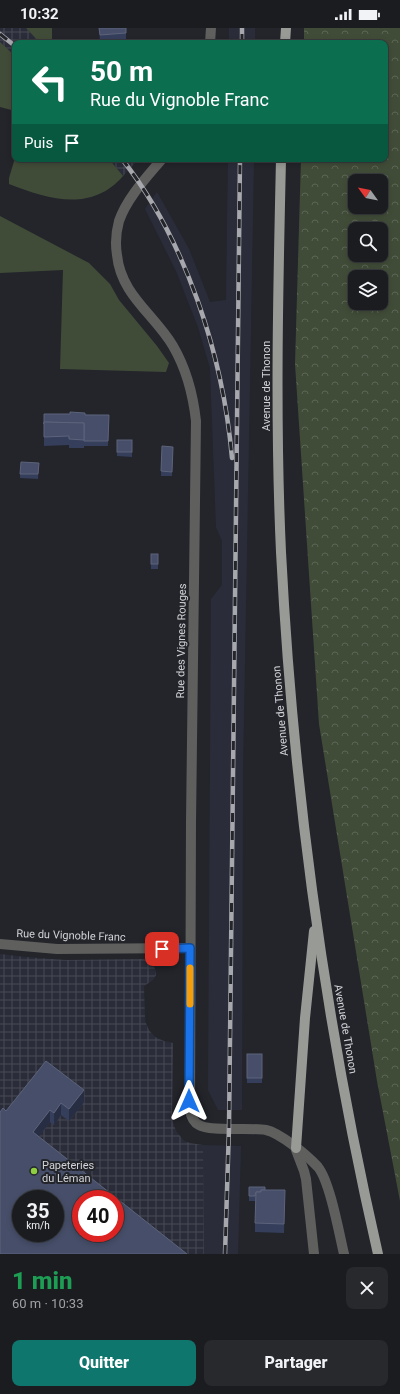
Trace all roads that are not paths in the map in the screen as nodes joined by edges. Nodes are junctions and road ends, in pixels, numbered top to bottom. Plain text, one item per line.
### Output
1 (210, 28) edge
2 (286, 28) edge
3 (210, 40) edge
4 (285, 40) edge
5 (159, 162) edge
6 (281, 162) edge
7 (316, 917) junction
8 (0, 944) edge
9 (190, 948) junction
10 (296, 1148) junction
11 (314, 1254) edge
12 (344, 1254) edge
13 (378, 1254) edge

1 - 3 street
2 - 4 main road
5 - 9 street, Rue des Vignes Rouges
6 - 7 main road, Avenue de Thonon
7 - 10 main road
7 - 13 main road, Avenue de Thonon
8 - 9 street, Rue du Vignoble Franc
9 - 10 street, Rue des Vignes Rouges
10 - 11 street
10 - 12 street, Rue des Vignes Rouges

